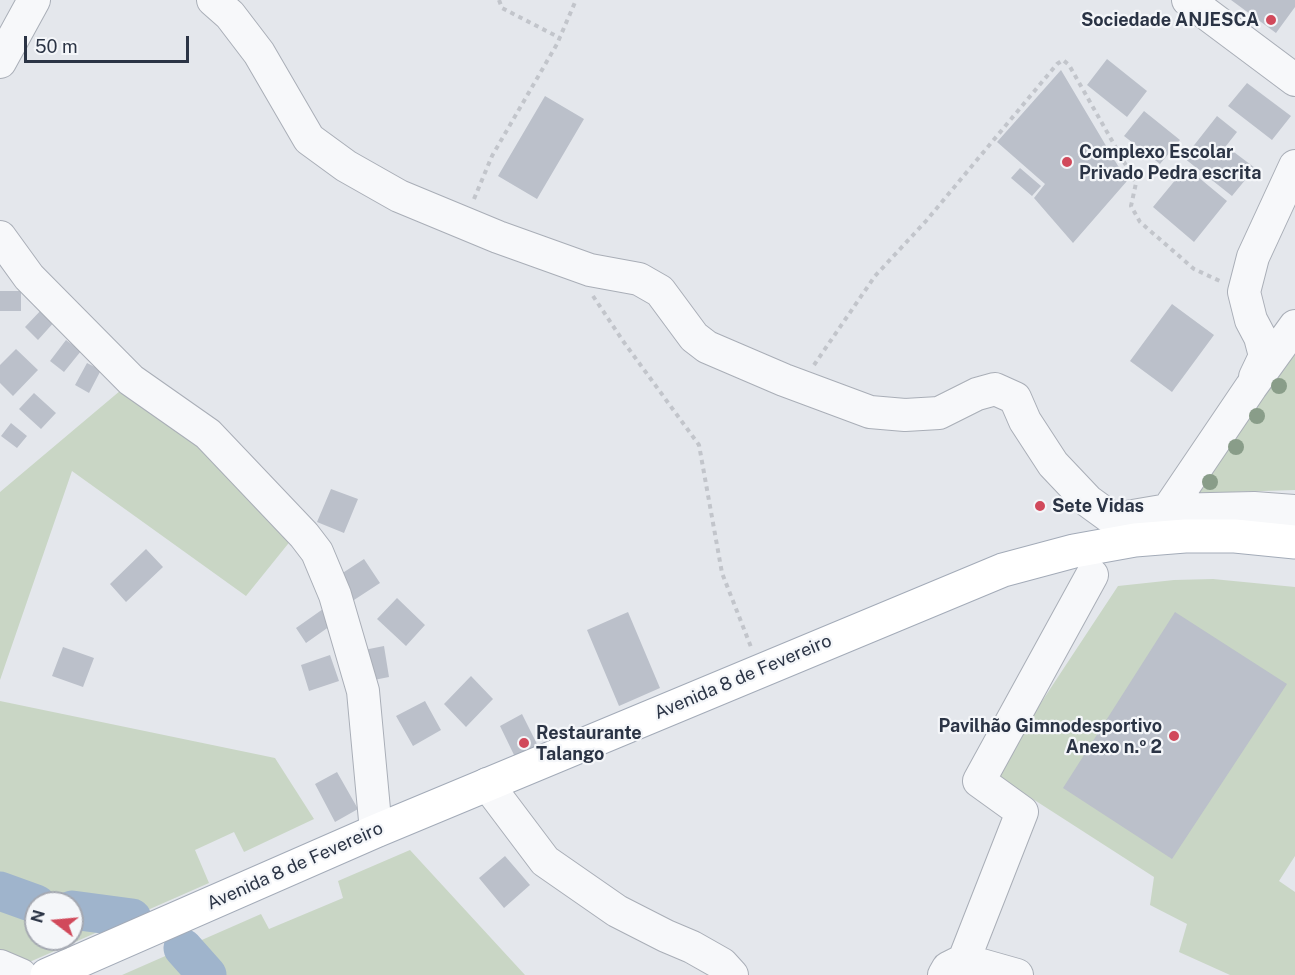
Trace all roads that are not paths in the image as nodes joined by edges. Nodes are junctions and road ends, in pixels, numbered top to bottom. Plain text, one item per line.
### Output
1 (34, 0) edge
2 (213, 0) edge
3 (1188, 0) edge
4 (0, 62) edge
5 (1295, 80) edge
6 (1295, 166) edge
7 (0, 237) edge
8 (1295, 326) edge
9 (1251, 387) junction
10 (1168, 510) junction
11 (1295, 511) edge
12 (1148, 539) junction
13 (1295, 542) edge
14 (1092, 575) dead end
15 (487, 784) junction
16 (376, 831) junction
17 (0, 966) edge
18 (954, 967) edge
19 (21, 975) edge
20 (47, 975) edge
21 (732, 975) edge
22 (1017, 975) edge

1 - 4 street
2 - 10 street
3 - 5 street
6 - 9 street
7 - 16 street
8 - 9 street
9 - 10 street
10 - 11 street
10 - 12 street
12 - 13 main road, Avenida 8 de Fevereiro
12 - 15 main road, Avenida 8 de Fevereiro
14 - 18 street
15 - 16 main road, Avenida 8 de Fevereiro
15 - 21 street
16 - 20 main road, Avenida 8 de Fevereiro
17 - 19 street
18 - 22 street

